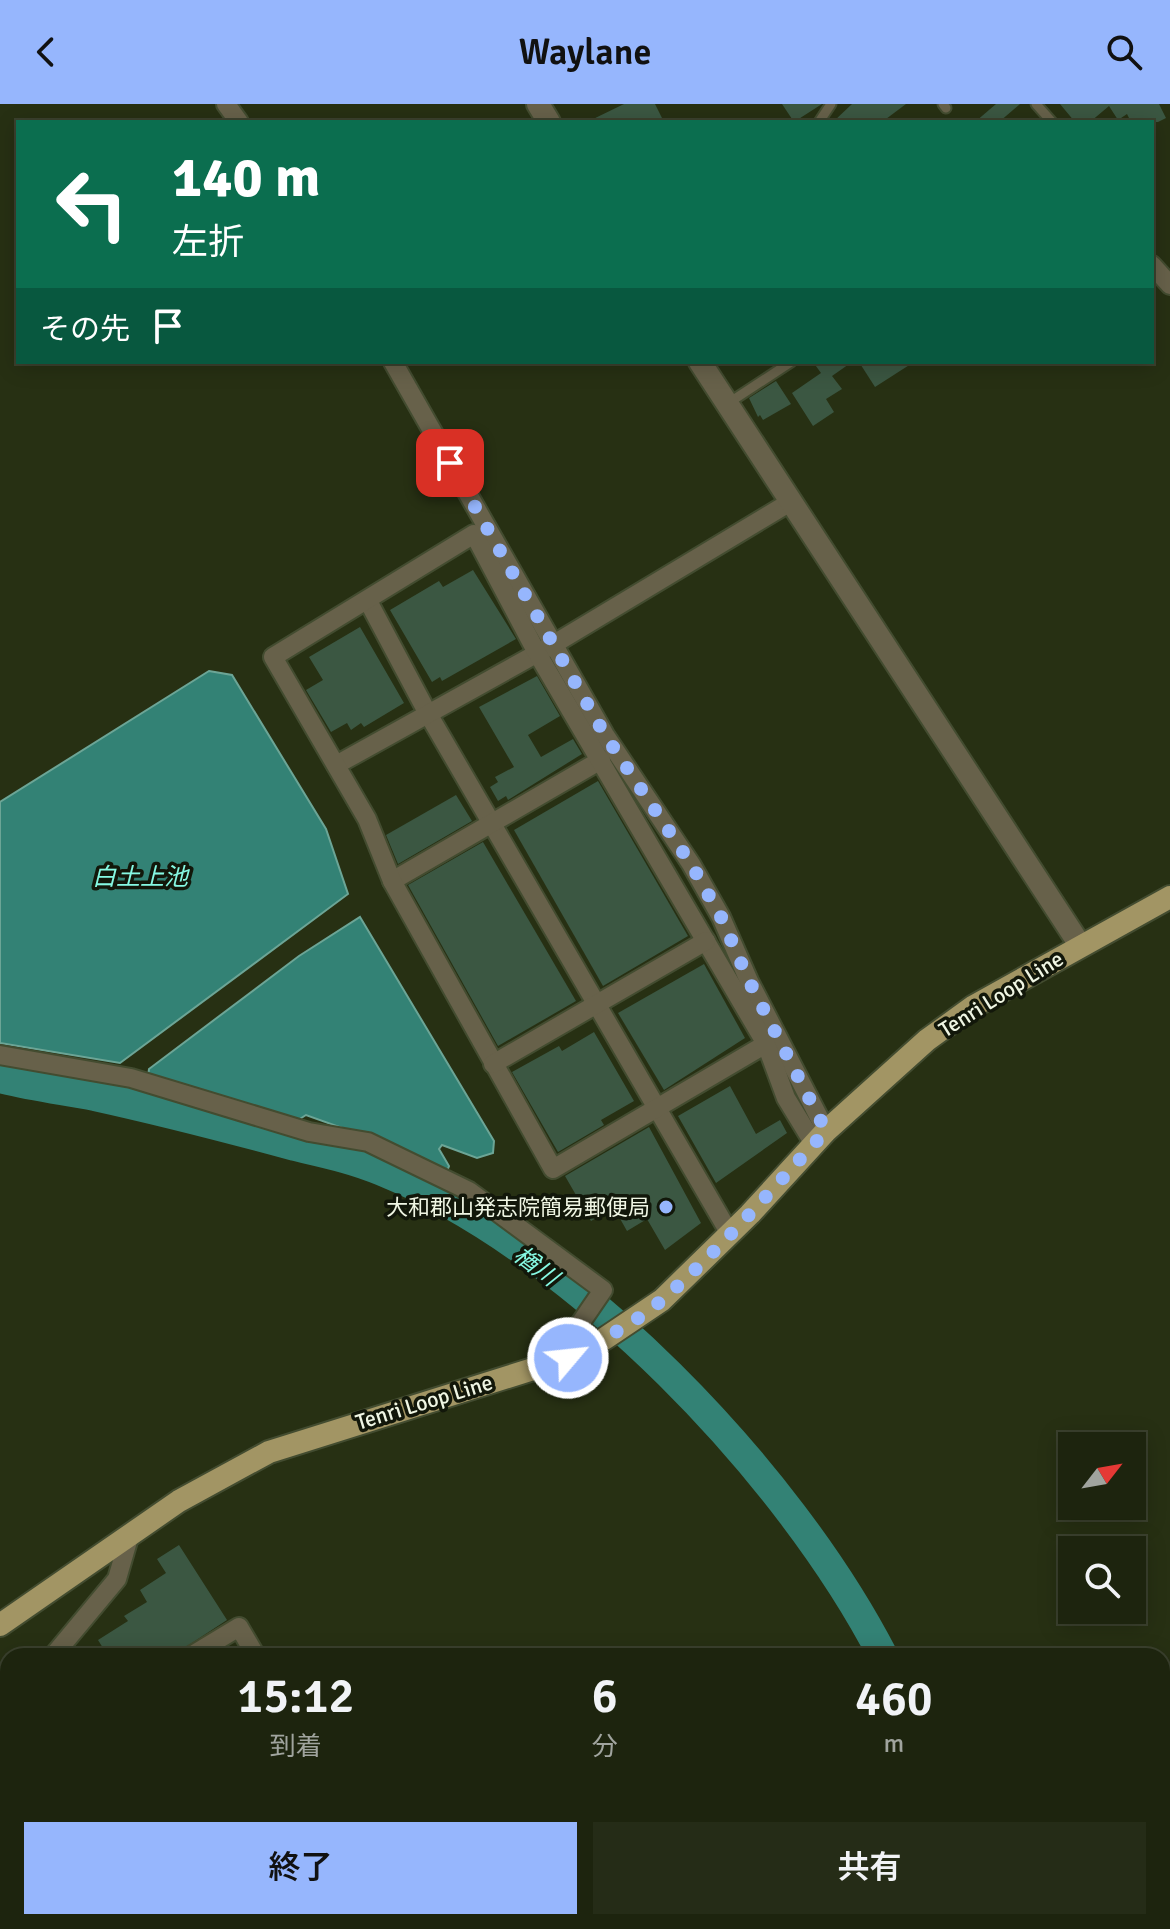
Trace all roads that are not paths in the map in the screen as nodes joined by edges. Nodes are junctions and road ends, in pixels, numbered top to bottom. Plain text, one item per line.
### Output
1 (1036, 104) edge
2 (1050, 120) edge
3 (1154, 267) edge
4 (1170, 285) edge
5 (394, 364) edge
6 (701, 364) edge
7 (788, 364) edge
8 (727, 404) junction
9 (792, 501) junction
10 (368, 601) junction
11 (554, 644) junction
12 (537, 653) junction
13 (427, 712) junction
14 (601, 760) junction
15 (336, 765) junction
16 (494, 824) junction
17 (392, 881) junction
18 (1170, 897) edge
19 (706, 941) junction
20 (1080, 945) junction
21 (597, 1005) junction
22 (766, 1044) junction
23 (0, 1055) edge
24 (493, 1064) junction
25 (658, 1108) junction
26 (820, 1137) junction
27 (730, 1234) junction
28 (553, 1363) junction
29 (130, 1534) junction
30 (0, 1625) edge
31 (60, 1648) edge
32 (215, 1648) edge
33 (251, 1648) edge

1 - 2 lane
3 - 4 street
5 - 11 street
6 - 8 street
7 - 8 lane
8 - 9 street
9 - 11 street
9 - 20 street
10 - 12 street
10 - 13 street
10 - 15 street
11 - 12 street
11 - 26 street
12 - 13 street
12 - 14 street
13 - 15 street
13 - 16 street
14 - 16 street
14 - 19 street
15 - 17 street
16 - 17 street
16 - 21 street
17 - 24 street
18 - 20 main road, Tenri Loop Line
19 - 21 street
19 - 22 street
20 - 26 main road, Tenri Loop Line
21 - 24 street
21 - 25 street
22 - 25 street
22 - 26 street
23 - 28 street
24 - 25 street
25 - 27 street
26 - 27 main road, Tenri Loop Line
27 - 28 main road, Tenri Loop Line
28 - 29 main road, Tenri Loop Line
29 - 30 main road, Tenri Loop Line
29 - 31 street
32 - 33 street

